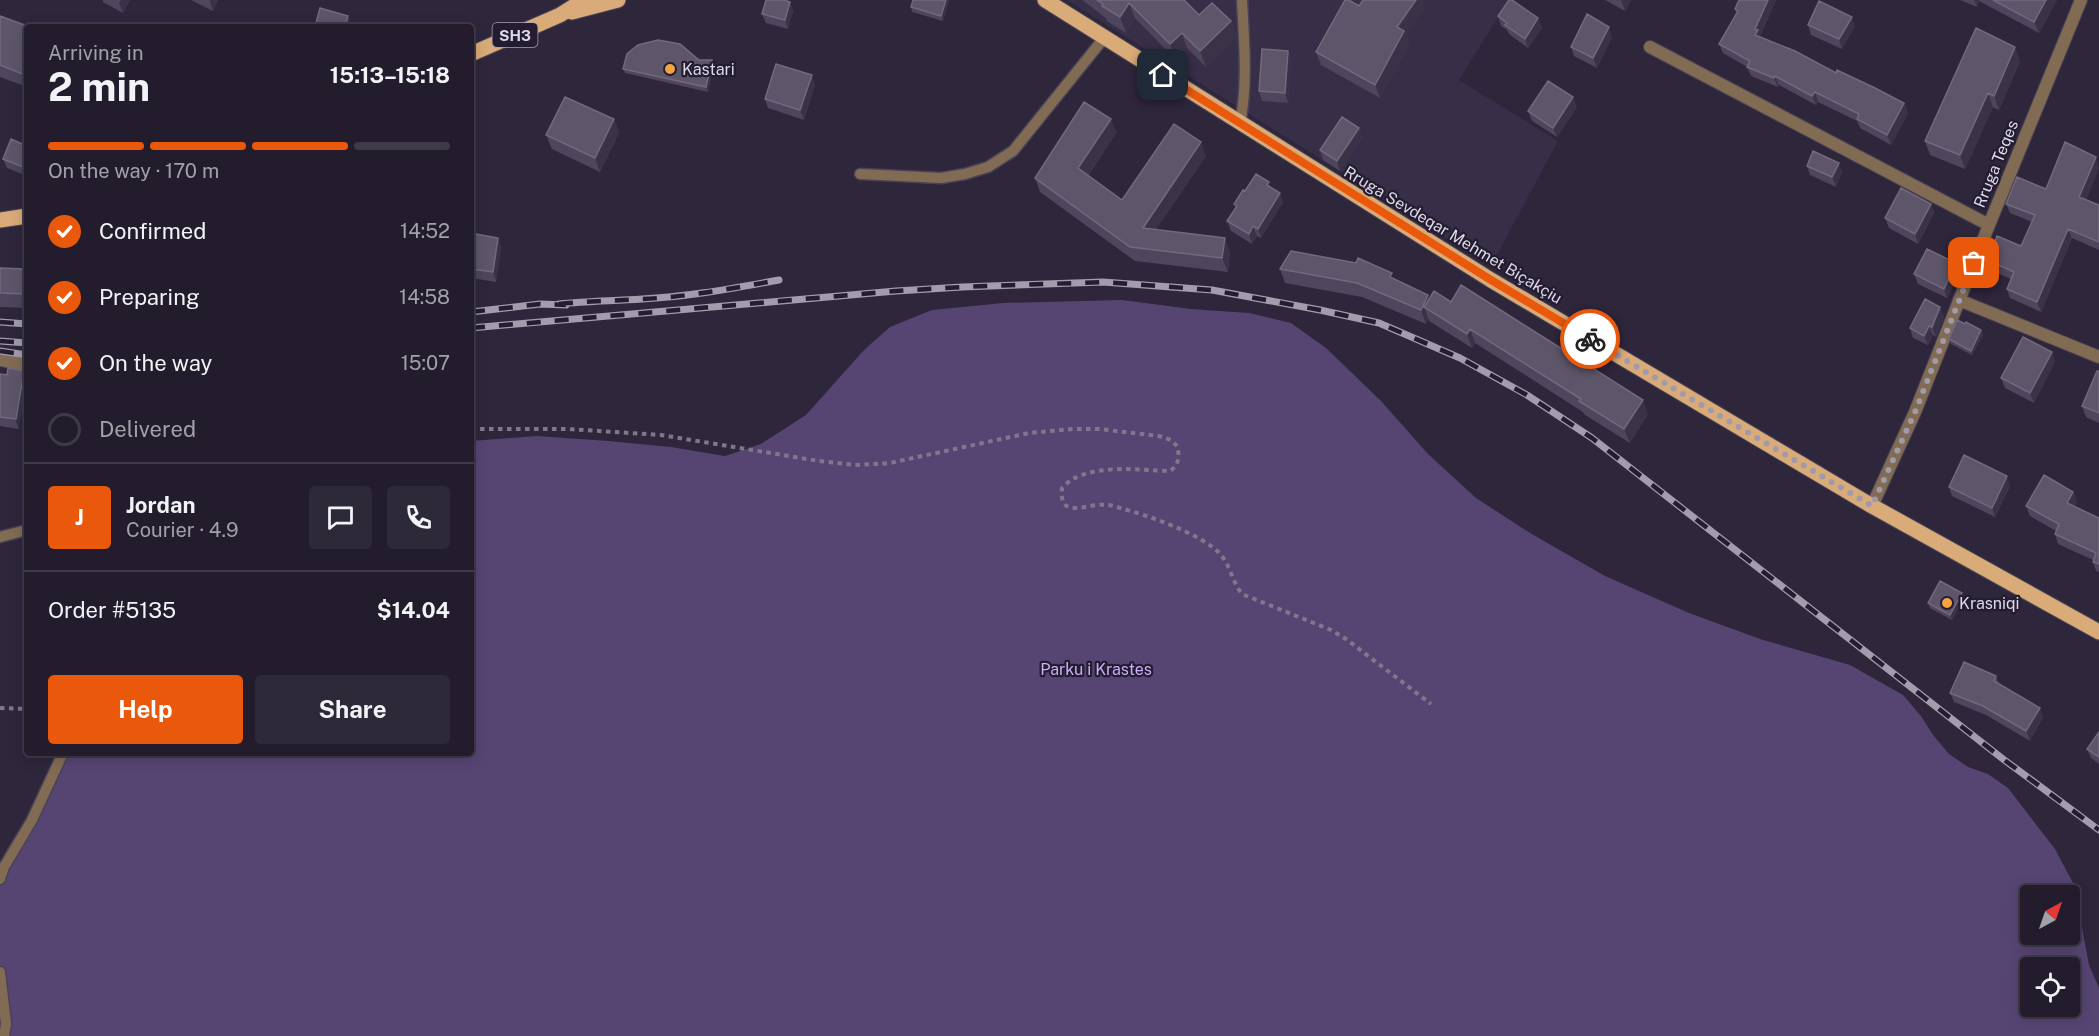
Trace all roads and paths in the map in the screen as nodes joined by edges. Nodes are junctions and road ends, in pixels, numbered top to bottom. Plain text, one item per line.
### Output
1 (584, 0) edge
2 (618, 0) edge
3 (1045, 0) edge
4 (1242, 0) edge
5 (2081, 0) edge
6 (560, 15) junction
7 (1104, 38) junction
8 (1650, 47) dead end
9 (474, 53) edge
10 (1240, 124) junction
11 (860, 174) dead end
12 (24, 216) edge
13 (0, 220) edge
14 (1989, 225) junction
15 (1959, 300) junction
16 (2099, 357) edge
17 (0, 360) edge
18 (24, 364) edge
19 (474, 429) edge
20 (1872, 506) junction
21 (24, 531) edge
22 (0, 537) edge
23 (2099, 632) edge
24 (1431, 704) dead end
25 (0, 708) edge
26 (24, 709) edge
27 (62, 756) edge
28 (0, 879) edge
29 (0, 972) edge
30 (4, 1036) edge

1 - 6 main road, SH3
2 - 6 main road, SH3
3 - 7 main road, Rruga Sevdeqar Mehmet Biçakçiu
4 - 10 lane
5 - 14 street, Rruga Teqes
6 - 9 main road, SH3
7 - 10 main road, Rruga Sevdeqar Mehmet Biçakçiu
7 - 11 lane
8 - 14 street
10 - 20 main road, Rruga Sevdeqar Mehmet Biçakçiu
12 - 13 main road
14 - 15 street, Rruga Teqes
15 - 16 street
15 - 20 street, Rruga Teqes
17 - 18 street
19 - 24 path
20 - 23 main road, Rruga Sevdeqar Mehmet Biçakçiu
21 - 22 lane
25 - 26 path
27 - 28 lane
29 - 30 lane

